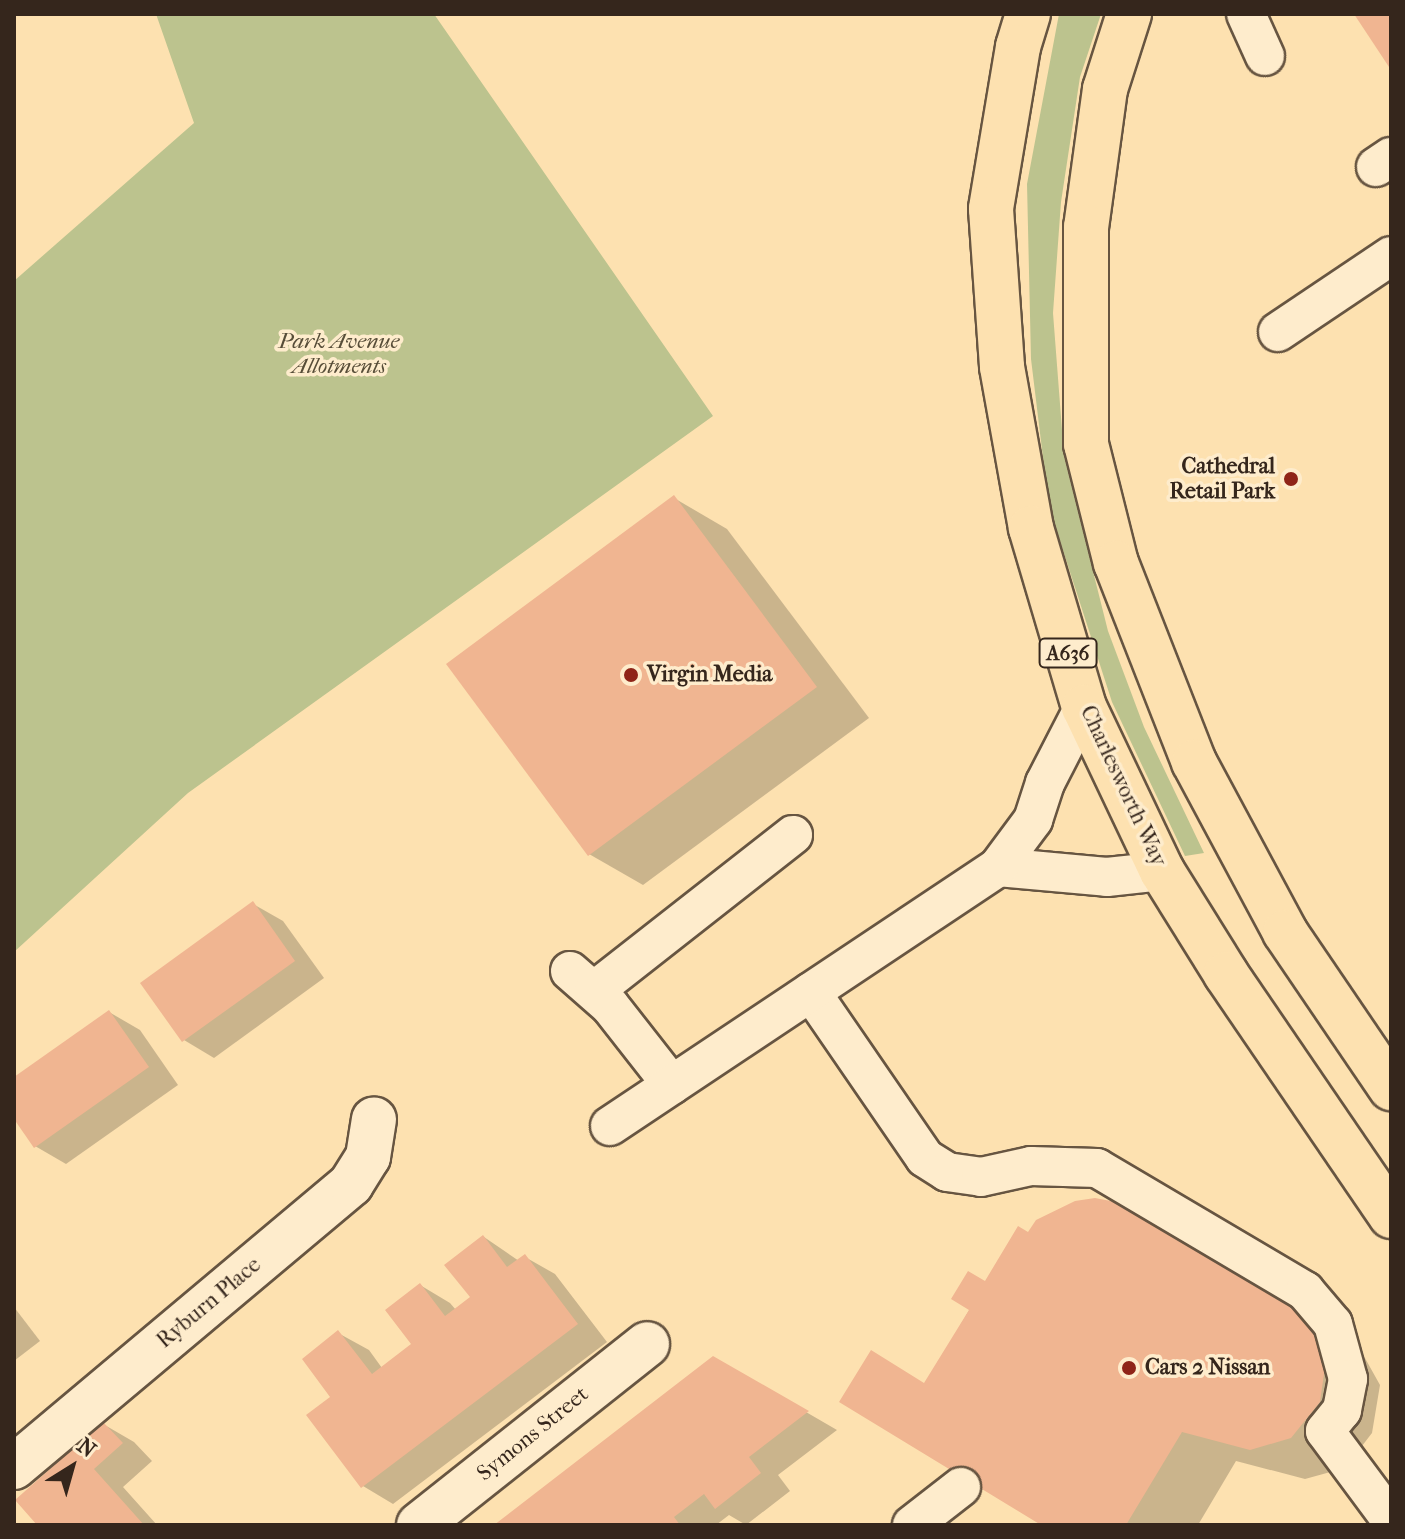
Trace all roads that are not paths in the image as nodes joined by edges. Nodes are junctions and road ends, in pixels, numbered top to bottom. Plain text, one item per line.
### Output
1 (1028, 14) edge
2 (1129, 14) edge
3 (1246, 14) edge
4 (1265, 56) dead end
5 (1391, 256) edge
6 (1278, 332) dead end
7 (1084, 707) junction
8 (793, 835) dead end
9 (998, 867) junction
10 (1162, 871) junction
11 (811, 992) junction
12 (672, 1085) junction
13 (1391, 1088) edge
14 (374, 1119) dead end
15 (610, 1126) dead end
16 (1391, 1216) edge
17 (647, 1344) dead end
18 (14, 1467) edge
19 (961, 1487) dead end
20 (1391, 1520) edge
21 (419, 1525) edge
22 (912, 1525) edge

1 - 7 main road, Charlesworth Way / A636
2 - 13 main road
3 - 4 lane
5 - 6 lane
7 - 9 lane
7 - 10 main road, Charlesworth Way / A636
8 - 12 lane
9 - 10 lane
9 - 11 lane
10 - 16 main road, Charlesworth Way / A636
11 - 12 lane
11 - 20 lane
12 - 15 lane
14 - 18 street, Ryburn Place
17 - 21 street, Symons Street
19 - 22 lane

